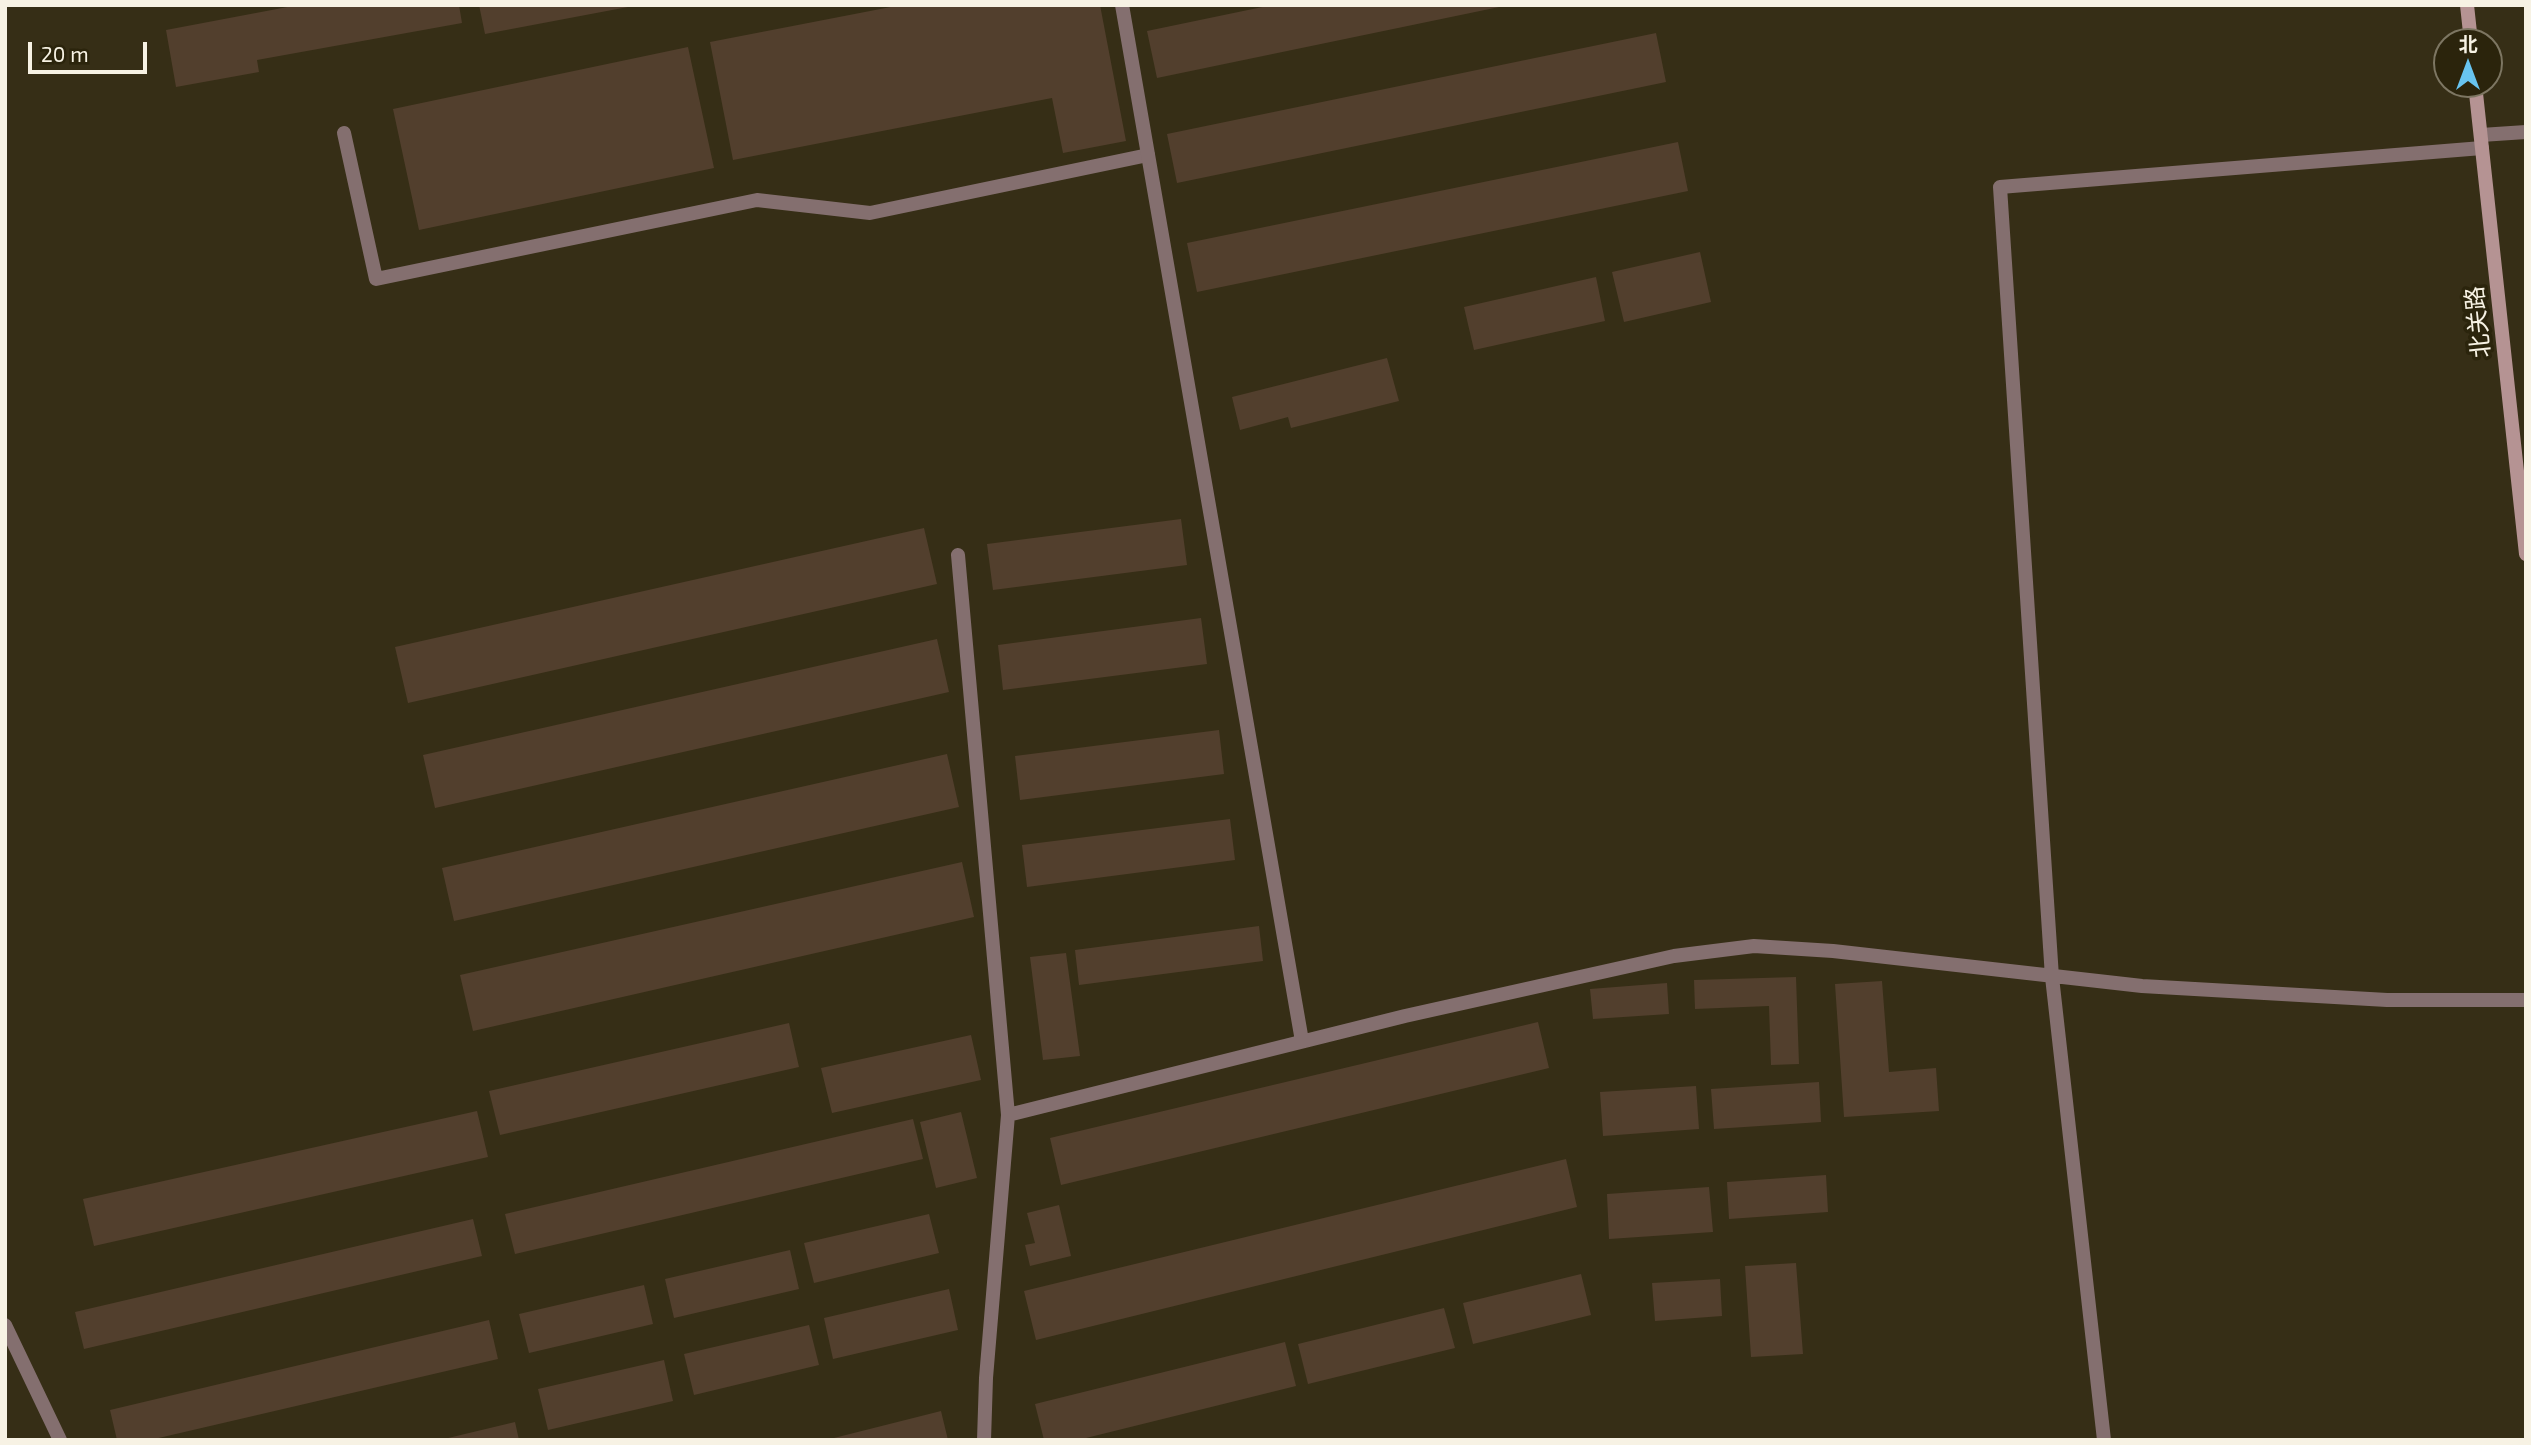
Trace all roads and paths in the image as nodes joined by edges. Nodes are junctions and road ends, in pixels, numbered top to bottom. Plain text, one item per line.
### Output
1 (1122, 5) edge
2 (2467, 5) edge
3 (2469, 28) edge
4 (2477, 98) edge
5 (2526, 132) edge
6 (344, 133) dead end
7 (2482, 141) junction
8 (1148, 155) junction
9 (2526, 554) edge
10 (958, 555) dead end
11 (2052, 977) junction
12 (2526, 1000) edge
13 (1302, 1041) junction
14 (1008, 1115) junction
15 (5, 1325) edge
16 (60, 1440) edge
17 (984, 1440) edge
18 (2104, 1440) edge

1 - 8 street
2 - 3 street
4 - 7 street, 北关路
5 - 7 street
6 - 8 street
7 - 9 street, 北关路
7 - 11 street
8 - 13 street
10 - 14 street
11 - 12 street
11 - 13 street
11 - 18 street
13 - 14 street
14 - 17 street
15 - 16 street

